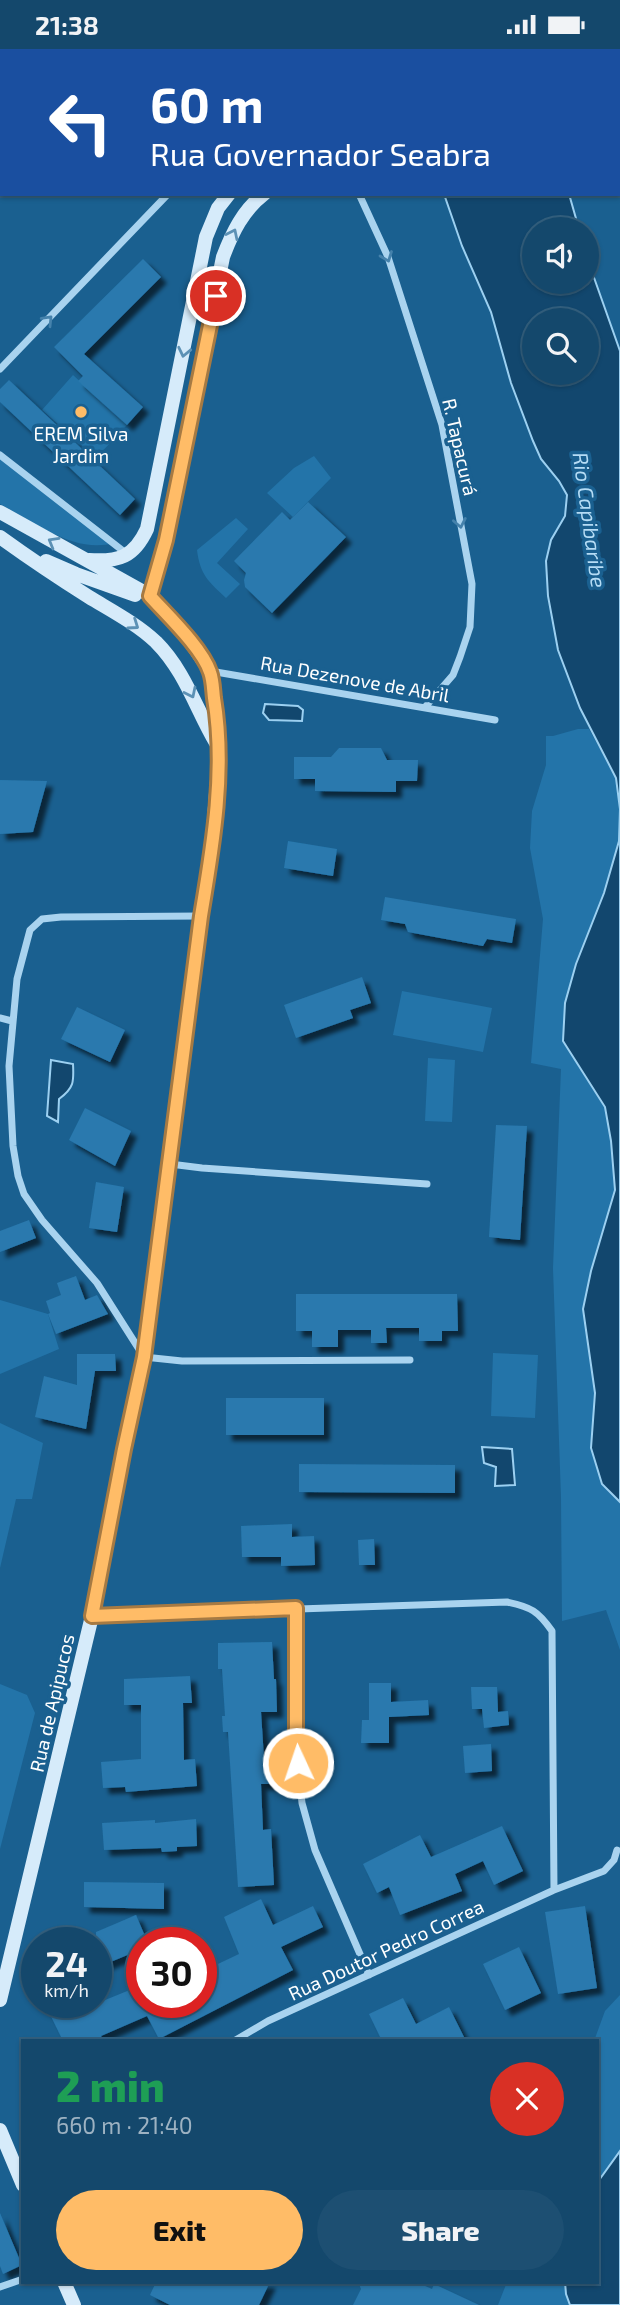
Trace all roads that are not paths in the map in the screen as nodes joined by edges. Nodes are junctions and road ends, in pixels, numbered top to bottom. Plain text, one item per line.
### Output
1 (166, 196) edge
2 (227, 196) edge
3 (261, 196) edge
4 (360, 196) edge
5 (0, 369) edge
6 (0, 455) edge
7 (0, 512) edge
8 (0, 537) edge
9 (128, 554) junction
10 (28, 558) junction
11 (83, 560) junction
12 (150, 596) junction
13 (210, 671) junction
14 (426, 706) junction
15 (495, 720) dead end
16 (219, 747) junction
17 (201, 916) junction
18 (0, 1018) edge
19 (12, 1021) junction
20 (170, 1164) junction
21 (427, 1184) dead end
22 (144, 1357) junction
23 (410, 1360) dead end
24 (296, 1608) junction
25 (92, 1616) junction
26 (617, 1850) dead end
27 (554, 1890) junction
28 (369, 1975) junction
29 (0, 2000) edge
30 (237, 2039) edge
31 (0, 2130) edge
32 (18, 2162) edge
33 (21, 2280) edge
34 (65, 2284) edge
35 (0, 2287) edge
36 (74, 2305) edge

5 -> 1 street
2 -> 9 main road
12 -> 3 main road
4 -> 14 street, R. Tapacurá
6 - 9 street
11 -> 7 main road
8 - 10 main road
9 - 11 main road
10 - 12 main road
10 -> 16 main road
11 - 12 main road
12 - 13 main road
13 - 14 street, Rua Dezenove de Abril
13 - 16 main road, Rua de Apipucos
14 - 15 street, Rua Dezenove de Abril
16 - 17 main road, Rua de Apipucos
17 - 19 street
17 - 20 main road, Rua de Apipucos
18 - 19 street
19 - 22 street
20 - 21 street
20 - 22 main road, Rua de Apipucos
22 - 23 street
22 - 25 main road, Rua de Apipucos
24 - 25 street
24 - 27 street
24 - 28 street
25 - 29 main road, Rua de Apipucos
26 - 27 street, Rua Doutor Pedro Correa
27 - 28 street, Rua Doutor Pedro Correa
28 - 30 street, Rua Doutor Pedro Correa
31 - 32 main road
33 - 35 street
34 - 36 main road

